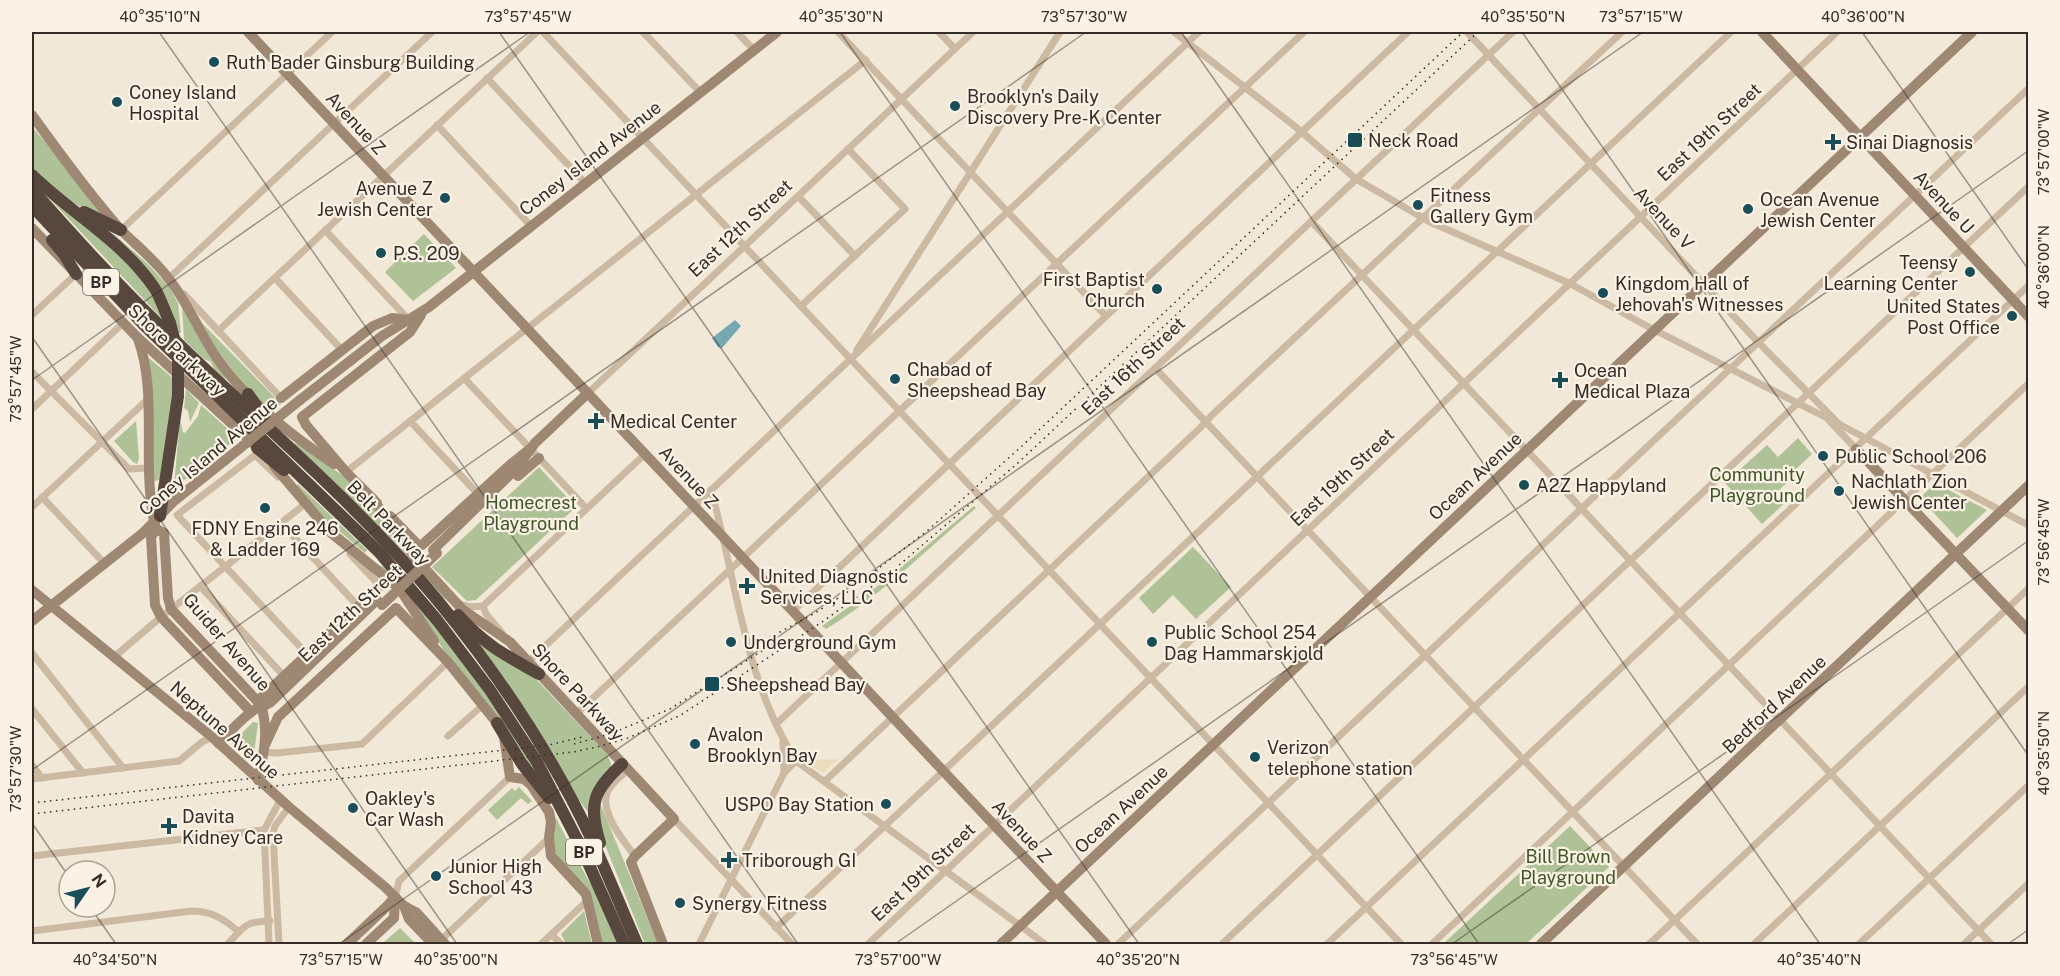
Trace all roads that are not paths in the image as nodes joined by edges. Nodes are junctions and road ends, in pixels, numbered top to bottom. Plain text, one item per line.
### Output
1 (248, 32) edge
2 (332, 32) edge
3 (432, 32) edge
4 (537, 32) edge
5 (543, 32) edge
6 (643, 32) edge
7 (737, 32) edge
8 (777, 32) edge
9 (838, 32) edge
10 (939, 32) edge
11 (973, 32) edge
12 (1060, 32) edge
13 (1174, 32) edge
14 (1199, 32) edge
15 (1304, 32) edge
16 (1408, 32) edge
17 (1467, 32) edge
18 (1513, 32) edge
19 (1622, 32) edge
20 (1731, 32) edge
21 (1762, 32) edge
22 (1837, 32) edge
23 (1972, 32) edge
24 (1188, 42) junction
25 (955, 49) junction
26 (754, 50) junction
27 (1488, 54) junction
28 (866, 60) junction
29 (1797, 69) junction
30 (288, 74) junction
31 (487, 78) junction
32 (1245, 87) junction
33 (2028, 89) edge
34 (700, 92) junction
35 (902, 99) junction
36 (1539, 109) junction
37 (32, 115) edge
38 (334, 123) junction
39 (437, 125) junction
40 (1302, 132) junction
41 (1861, 136) junction
42 (643, 138) junction
43 (848, 149) junction
44 (1590, 164) junction
45 (972, 173) junction
46 (32, 175) edge
47 (383, 176) junction
48 (1356, 179) junction
49 (585, 183) junction
50 (2028, 187) edge
51 (32, 189) edge
52 (696, 194) junction
53 (1915, 195) junction
54 (798, 196) junction
55 (66, 202) junction
56 (32, 206) edge
57 (1007, 211) junction
58 (32, 216) edge
59 (1640, 217) junction
60 (1423, 219) junction
61 (1311, 221) junction
62 (531, 226) junction
63 (32, 228) edge
64 (121, 230) junction
65 (325, 230) junction
66 (745, 246) junction
67 (1964, 248) junction
68 (1496, 252) junction
69 (855, 256) junction
70 (1056, 263) junction
71 (474, 272) junction
72 (76, 274) junction
73 (1362, 275) junction
74 (169, 278) junction
75 (275, 278) junction
76 (1569, 283) junction
77 (1704, 284) junction
78 (2028, 286) edge
79 (2013, 300) junction
80 (801, 306) junction
81 (885, 306) junction
82 (423, 311) junction
83 (32, 315) edge
84 (897, 316) junction
85 (1106, 316) junction
86 (2028, 316) edge
87 (409, 320) junction
88 (123, 323) junction
89 (527, 328) junction
90 (1413, 330) junction
91 (1656, 330) junction
92 (218, 331) junction
93 (137, 337) junction
94 (1758, 343) junction
95 (342, 350) junction
96 (851, 359) junction
97 (1155, 368) junction
98 (1731, 368) junction
99 (32, 372) edge
100 (464, 378) junction
101 (1463, 383) junction
102 (2028, 384) edge
103 (51, 391) junction
104 (588, 393) junction
105 (248, 394) junction
106 (1809, 394) junction
107 (281, 398) joint
108 (147, 400) junction
109 (1798, 404) junction
110 (32, 409) edge
111 (900, 411) junction
112 (302, 417) joint
113 (410, 421) junction
114 (1206, 422) junction
115 (272, 431) junction
116 (1866, 439) junction
117 (102, 441) junction
118 (530, 449) junction
119 (1856, 449) junction
120 (1527, 450) junction
121 (256, 452) junction
122 (645, 454) junction
123 (538, 458) junction
124 (949, 463) junction
125 (148, 468) junction
126 (346, 472) junction
127 (1934, 474) junction
128 (518, 476) junction
129 (1257, 476) junction
130 (2028, 486) edge
131 (711, 490) junction
132 (478, 494) junction
133 (42, 497) junction
134 (372, 498) junction
135 (302, 501) junction
136 (1905, 501) junction
137 (694, 506) junction
138 (32, 507) edge
139 (586, 508) junction
140 (336, 509) junction
141 (1582, 509) junction
142 (2002, 511) junction
143 (998, 515) junction
144 (157, 523) junction
145 (281, 523) junction
146 (2028, 525) edge
147 (1307, 530) junction
148 (330, 532) junction
149 (722, 536) junction
150 (418, 544) joint
151 (435, 551) junction
152 (1957, 554) junction
153 (743, 558) junction
154 (1631, 561) junction
155 (105, 564) junction
156 (225, 567) junction
157 (1049, 570) junction
158 (730, 571) junction
159 (200, 586) junction
160 (380, 586) joint
161 (2028, 589) edge
162 (32, 590) edge
163 (1370, 598) junction
164 (438, 600) junction
165 (454, 601) junction
166 (380, 602) junction
167 (51, 606) junction
168 (358, 606) junction
169 (483, 606) junction
170 (396, 608) joint
171 (2008, 608) junction
172 (171, 609) junction
173 (793, 611) junction
174 (1680, 614) junction
175 (161, 617) junction
176 (32, 621) edge
177 (1100, 624) junction
178 (2028, 630) edge
179 (510, 642) junction
180 (32, 653) edge
181 (307, 654) junction
182 (1425, 656) junction
183 (114, 657) junction
184 (448, 662) junction
185 (528, 662) junction
186 (841, 662) junction
187 (1729, 666) junction
188 (539, 674) junction
189 (284, 676) junction
190 (1150, 677) junction
191 (2028, 687) edge
192 (261, 705) junction
193 (483, 705) junction
194 (1474, 708) junction
195 (32, 709) edge
196 (251, 712) junction
197 (577, 713) junction
198 (892, 717) junction
199 (1780, 720) junction
200 (266, 722) junction
201 (497, 723) junction
202 (776, 724) junction
203 (448, 736) dead end
204 (783, 739) junction
205 (216, 741) junction
206 (1214, 745) junction
207 (264, 748) junction
208 (1524, 760) junction
209 (796, 761) junction
210 (32, 765) edge
211 (625, 767) junction
212 (123, 768) junction
213 (943, 771) junction
214 (82, 773) junction
215 (784, 773) junction
216 (1831, 774) junction
217 (510, 777) junction
218 (42, 778) junction
219 (32, 779) edge
220 (524, 779) junction
221 (258, 780) junction
222 (825, 781) junction
223 (542, 786) junction
224 (2028, 786) edge
225 (285, 803) junction
226 (1268, 803) junction
227 (1573, 812) junction
228 (674, 819) junction
229 (994, 825) junction
230 (885, 826) junction
231 (1880, 827) junction
232 (264, 830) junction
233 (549, 838) junction
234 (582, 849) junction
235 (32, 856) edge
236 (1317, 856) junction
237 (633, 858) junction
238 (1624, 867) junction
239 (946, 870) junction
240 (1929, 879) junction
241 (732, 881) junction
242 (611, 882) junction
243 (2028, 884) edge
244 (1057, 892) junction
245 (395, 897) junction
246 (588, 900) junction
247 (1366, 908) junction
248 (279, 920) junction
249 (268, 921) junction
250 (1674, 921) junction
251 (1020, 926) junction
252 (776, 928) junction
253 (32, 931) edge
254 (1978, 931) junction
255 (239, 932) junction
256 (552, 935) junction
257 (440, 943) edge
258 (228, 945) edge
259 (269, 945) edge
260 (279, 945) edge
261 (347, 945) edge
262 (366, 945) edge
263 (541, 945) edge
264 (561, 945) edge
265 (598, 945) edge
266 (624, 945) edge
267 (637, 945) edge
268 (663, 945) edge
269 (699, 945) edge
270 (792, 945) edge
271 (867, 945) edge
272 (1001, 945) edge
273 (1045, 945) edge
274 (1106, 945) edge
275 (1118, 945) edge
276 (1222, 945) edge
277 (1328, 945) edge
278 (1401, 945) edge
279 (1432, 945) edge
280 (1541, 945) edge
281 (1649, 945) edge
282 (1697, 945) edge
283 (1754, 945) edge
284 (1859, 945) edge
285 (1964, 945) edge
286 (1991, 945) edge

1 - 30 main road, Avenue Z
2 - 30 street
3 - 38 street
4 - 31 street
5 - 42 street
6 - 34 street
7 - 26 street
8 - 26 main road, Coney Island Avenue
9 - 28 street
10 - 25 street
11 - 25 street, East 12th Street
12 - 45 street
13 - 24 street
14 - 24 street
15 - 32 street
16 - 40 street
17 - 27 street, Avenue V
18 - 27 street, East 16th Street
19 - 36 street
20 - 44 street
21 - 29 main road, Avenue U
22 - 29 street, East 19th Street
23 - 41 main road, Ocean Avenue
24 - 32 street
24 - 57 street
25 - 35 street, East 12th Street
26 - 34 main road, Coney Island Avenue
27 - 36 street, Avenue V
27 - 48 street, East 16th Street
28 - 35 street
28 - 52 street
29 - 41 main road, Avenue U
29 - 59 street, East 19th Street
30 - 38 main road, Avenue Z
30 - 64 street
31 - 39 street
31 - 49 street
32 - 40 street
32 - 70 street
33 - 53 street
34 - 42 main road, Coney Island Avenue
35 - 43 street, East 12th Street
35 - 45 street
36 - 44 street, Avenue V
36 - 60 street
37 - 64 main road, Shore Parkway
38 - 47 main road, Avenue Z
38 - 74 street
39 - 47 street
39 - 62 street
40 - 48 street
40 - 85 street
41 - 53 main road, Avenue U
41 - 77 main road, Ocean Avenue
42 - 49 main road, Coney Island Avenue
42 - 52 street
43 - 54 street, East 12th Street
43 - 69 street
44 - 59 street, Avenue V
44 - 68 street
45 - 57 street
45 - 81 street
46 - 55 highway
47 - 65 street
47 - 71 main road, Avenue Z
48 - 60 street
48 - 61 street, East 16th Street
49 - 62 main road, Coney Island Avenue
50 - 67 street
51 - 115 highway, Belt Parkway / BP
52 - 66 street
52 - 89 street
53 - 67 main road, Avenue U
53 - 94 street
54 - 66 street, East 12th Street
54 - 69 street
55 - 64 highway
55 - 144 highway, bridge
56 - 140 highway, Belt Parkway / BP
57 - 70 street
57 - 84 street
58 - 72 highway
59 - 76 street, East 19th Street
59 - 77 street, Avenue V
60 - 68 street
60 - 73 street
61 - 73 street
61 - 97 street, East 16th Street
62 - 71 main road, Coney Island Avenue
63 - 72 main road, Shore Parkway
64 - 74 main road, Shore Parkway
65 - 75 street
65 - 87 street
66 - 80 street
66 - 104 street, East 12th Street
67 - 79 main road, Avenue U
67 - 106 street
68 - 76 street
68 - 90 street
69 - 80 street
70 - 85 street
70 - 111 street
71 - 82 main road, Coney Island Avenue
71 - 89 main road, Avenue Z
72 - 83 street
72 - 88 main road, Shore Parkway
73 - 90 street
73 - 114 street
74 - 92 street, Shore Parkway
74 - 105 main road, Shore Parkway
75 - 92 street
75 - 95 street
76 - 91 street
76 - 101 street, East 19th Street
77 - 91 main road, Ocean Avenue
77 - 94 street, Avenue V
78 - 79 street
79 - 86 main road, Avenue U
79 - 116 street
80 - 96 street
81 - 84 street
81 - 96 street
82 - 87 main road, Coney Island Avenue
82 - 112 main road, Coney Island Avenue
84 - 96 street
85 - 124 street
87 - 95 main road, Coney Island Avenue
87 - 144 main road, Coney Island Avenue, bridge
88 - 93 main road, Shore Parkway
88 - 103 street
89 - 100 street
89 - 104 main road, Avenue Z
90 - 101 street
90 - 129 street
91 - 98 street
91 - 120 main road, Ocean Avenue
92 - 107 street, Shore Parkway
93 - 108 main road, Guider Avenue
93 - 121 main road, Shore Parkway
94 - 98 street
94 - 106 street, Avenue V
95 - 107 main road, Coney Island Avenue
96 - 111 street
96 - 131 street
97 - 114 street
97 - 143 street, East 16th Street
98 - 109 street
98 - 141 street
99 - 103 street
100 - 113 street
100 - 118 street
101 - 120 street
101 - 147 street, East 19th Street
102 - 127 street
103 - 110 street
103 - 117 street
104 - 118 main road, East 12th Street
104 - 122 main road, Avenue Z
105 - 115 highway
105 - 126 main road, Shore Parkway
106 - 109 street
106 - 116 street, Avenue V
108 - 117 street
108 - 125 main road, Guider Avenue
109 - 119 street
109 - 154 street
111 - 124 street
111 - 153 street
112 - 126 main road, Shore Parkway
113 - 126 street
113 - 132 street
114 - 129 street
114 - 157 street
115 - 164 highway, Belt Parkway / BP
116 - 119 street
116 - 127 street, Avenue V
117 - 125 street
117 - 133 street
118 - 123 street
118 - 128 main road, East 12th Street
118 - 132 main road, East 12th Street
118 - 151 main road, East 12th Street
119 - 136 main road
119 - 174 street
120 - 141 street
120 - 163 main road, Ocean Avenue
121 - 135 main road, Shore Parkway
121 - 140 highway
121 - 156 street, Coney Island Avenue
122 - 137 main road, Avenue Z
122 - 139 street
123 - 128 main road
123 - 139 street
124 - 143 street
124 - 173 street
125 - 144 main road, Guider Avenue
126 - 134 main road, Shore Parkway
127 - 136 street
127 - 142 street, Avenue V
128 - 151 main road, East 12th Street
129 - 147 street
129 - 177 street
130 - 142 main road, Bedford Avenue
131 - 137 street
131 - 149 street
132 - 150 main road, East 12th Street
133 - 138 street
133 - 155 street
134 - 150 main road, Shore Parkway
134 - 165 main road, Shore Parkway
135 - 145 street
135 - 148 main road, Shore Parkway
136 - 152 main road
136 - 187 street
137 - 149 main road, Avenue Z
137 - 185 street
139 - 169 street
140 - 234 highway, Belt Parkway / BP
141 - 154 street
141 - 182 street
142 - 146 street, Avenue V
142 - 152 main road, Bedford Avenue
143 - 157 street
143 - 186 street, East 16th Street
144 - 155 main road, Coney Island Avenue
144 - 172 main road, Guider Avenue
144 - 175 main road, Guider Avenue
145 - 156 street
145 - 168 street
147 - 163 street
147 - 190 street, East 19th Street
148 - 160 street, Shore Parkway
148 - 184 main road, Shore Parkway
149 - 153 main road, Avenue Z
149 - 158 street
151 - 166 main road, East 12th Street
152 - 171 main road
152 - 199 main road, Bedford Avenue
153 - 158 street
153 - 173 main road, Avenue Z
154 - 174 street
154 - 194 street
155 - 167 main road, Coney Island Avenue
156 - 159 street
156 - 181 street
157 - 177 street
157 - 198 street
158 - 197 street
158 - 202 street
159 - 172 street
159 - 189 street
160 - 168 main road, East 12th Street
161 - 171 street
162 - 167 main road, Neptune Avenue
163 - 182 street
163 - 206 main road, Ocean Avenue
164 - 188 highway
164 - 242 highway, Belt Parkway / BP
165 - 169 street
165 - 179 main road, Shore Parkway
166 - 192 main road, East 12th Street
166 - 200 main road, East 12th Street
167 - 176 main road, Coney Island Avenue
167 - 183 main road, Neptune Avenue
168 - 181 main road, East 12th Street
169 - 179 street, Shore Parkway
170 - 184 main road, Shore Parkway
170 - 207 main road, East 12th Street
171 - 178 main road
171 - 216 street
172 - 175 street
172 - 192 main road, Guider Avenue
173 - 186 main road, Avenue Z
174 - 187 street
174 - 208 street
175 - 183 street
175 - 196 main road, Guider Avenue
177 - 190 street
177 - 213 street
179 - 185 main road, Shore Parkway
180 - 212 street
181 - 189 main road, East 12th Street
182 - 194 street
182 - 226 street
183 - 205 main road, Neptune Avenue
184 - 193 main road, Shore Parkway
184 - 207 street
185 - 188 main road, Shore Parkway
186 - 198 main road, Avenue Z
186 - 202 street, East 16th Street
187 - 199 street
187 - 227 street
188 - 197 main road, Shore Parkway
189 - 192 main road, East 12th Street
190 - 206 street
190 - 229 street, East 19th Street
191 - 231 street
192 - 196 main road, East 12th Street
192 - 200 main road, Guider Avenue
193 - 201 main road, Shore Parkway
193 - 203 street
194 - 208 street
194 - 236 street
195 - 214 street
196 - 205 main road, East 12th Street
197 - 211 main road, Shore Parkway
198 - 213 main road, Avenue Z
198 - 222 street
199 - 216 street
199 - 238 main road, Bedford Avenue
200 - 207 main road, Guider Avenue
201 - 217 main road, Shore Parkway
201 - 223 highway
202 - 204 street
204 - 209 street
204 - 215 street
205 - 212 street
205 - 221 main road, Neptune Avenue
206 - 226 street
206 - 244 main road, Ocean Avenue
207 - 221 main road, Guider Avenue
208 - 227 street
208 - 247 street
209 - 215 street
209 - 222 street
210 - 218 street
211 - 228 main road, Shore Parkway
211 - 237 street
211 - 242 highway
212 - 214 street
213 - 229 main road, Avenue Z
213 - 230 street
214 - 218 street
215 - 241 street
216 - 231 street
216 - 250 street
217 - 220 main road
217 - 245 street
218 - 219 street
220 - 223 highway
220 - 233 main road
221 - 225 main road, Neptune Avenue
222 - 230 street
223 - 234 highway
224 - 240 street
225 - 232 street
225 - 245 main road, Neptune Avenue
225 - 248 street
226 - 236 street
226 - 275 street
227 - 238 street
227 - 279 street
228 - 237 main road
228 - 241 street
229 - 239 street, East 19th Street
229 - 244 main road, Avenue Z
230 - 239 street
230 - 252 street
231 - 240 street
231 - 283 street
232 - 235 street
232 - 249 street
233 - 246 main road
233 - 257 street
234 - 266 highway, Belt Parkway / BP
236 - 247 street
236 - 276 street
237 - 268 main road
238 - 250 street
238 - 280 main road, Bedford Avenue
239 - 251 street
239 - 271 street, East 19th Street
240 - 254 street
240 - 284 street
241 - 252 street
241 - 269 street
242 - 267 highway, Belt Parkway / BP
243 - 254 street
244 - 251 main road, Ocean Avenue
244 - 274 main road, Avenue Z
245 - 257 main road, Neptune Avenue
245 - 261 main road
245 - 262 main road
246 - 256 street
246 - 265 main road
247 - 277 street
247 - 278 street
248 - 249 street
248 - 260 street
249 - 255 street
249 - 259 street
250 - 281 street
250 - 282 street
251 - 272 main road, Ocean Avenue
251 - 273 street
252 - 270 street
253 - 255 street
254 - 285 street
254 - 286 street
255 - 258 street
256 - 263 street
256 - 264 street

